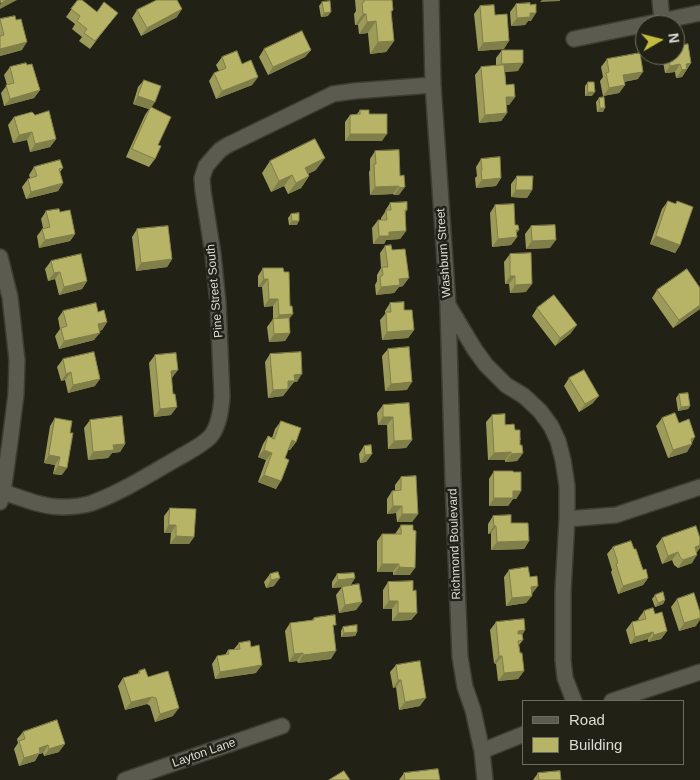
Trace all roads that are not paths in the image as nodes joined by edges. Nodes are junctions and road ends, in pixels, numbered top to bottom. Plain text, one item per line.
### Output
1 (431, 0) edge
2 (660, 0) edge
3 (700, 13) edge
4 (662, 15) edge
5 (685, 16) edge
6 (635, 26) edge
7 (574, 39) dead end
8 (434, 85) junction
9 (0, 257) edge
10 (448, 305) junction
11 (700, 487) edge
12 (1, 497) edge
13 (567, 519) junction
14 (700, 672) edge
15 (574, 700) edge
16 (615, 700) edge
17 (282, 726) dead end
18 (522, 735) edge
19 (482, 751) junction
20 (125, 780) edge
21 (485, 780) edge

1 - 8 street, Washburn Street
2 - 4 street
3 - 5 street
6 - 7 street
8 - 10 street, Washburn Street
8 - 12 street, Pine Street South
9 - 12 street
10 - 13 street, Washburn Street
10 - 19 street, Richmond Boulevard
11 - 13 street
13 - 15 street, Washburn Street
14 - 16 street
17 - 20 street, Layton Lane
18 - 19 street
19 - 21 street, Richmond Boulevard

